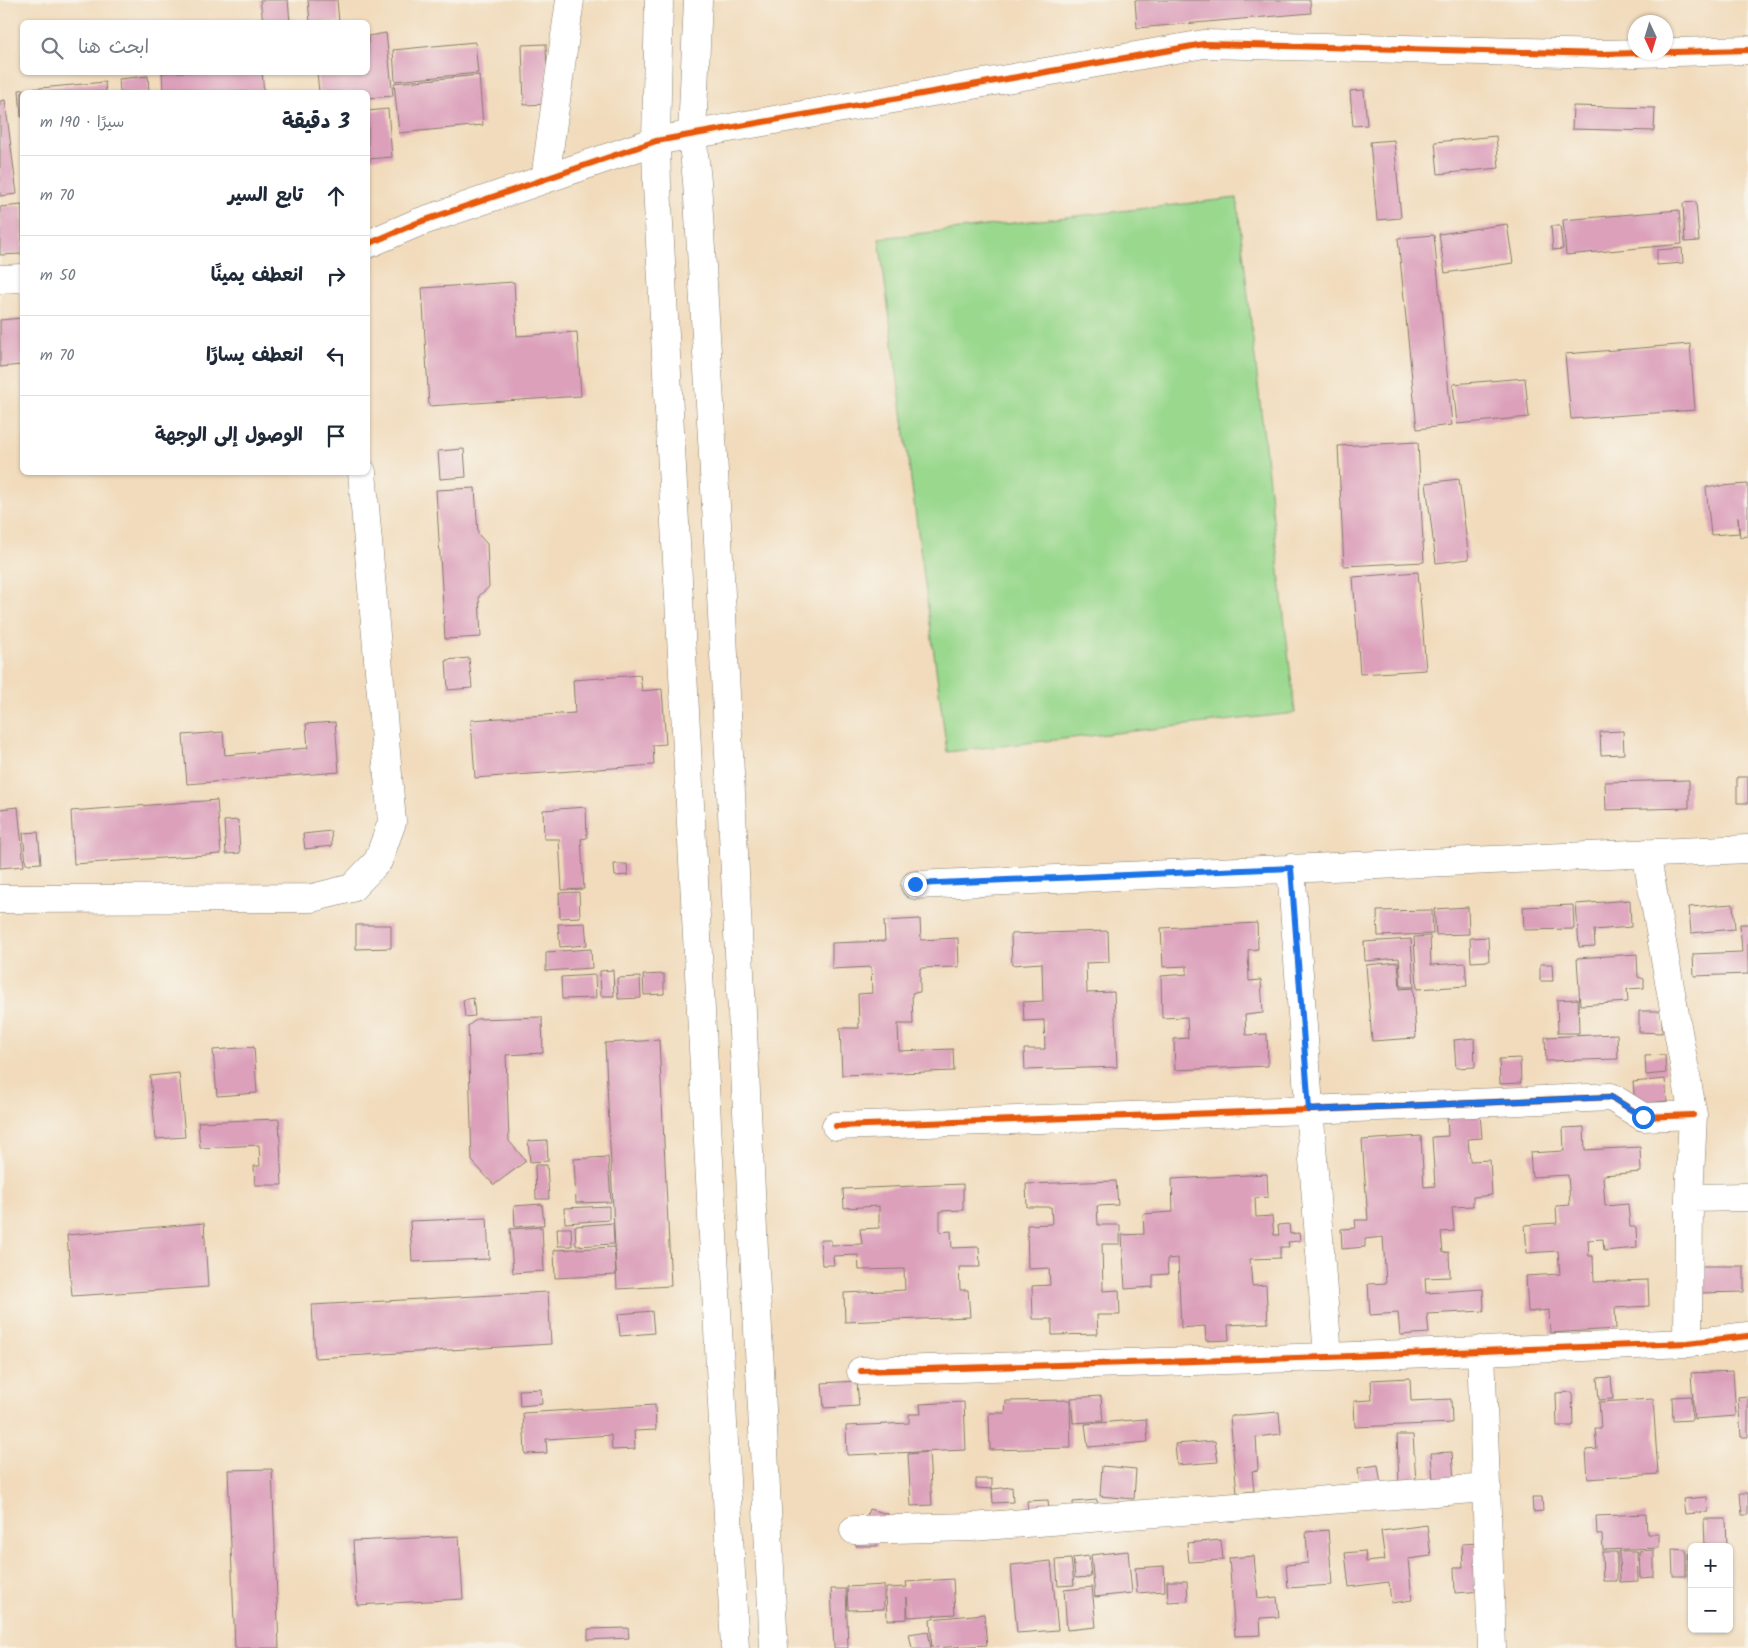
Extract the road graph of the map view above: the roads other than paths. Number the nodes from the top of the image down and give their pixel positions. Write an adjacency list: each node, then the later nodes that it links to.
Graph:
1 (570, 0): 7 (street)
2 (659, 0): 6 (street)
3 (698, 0): 5 (street)
4 (1748, 50): 5 (street)
5 (692, 134): 6 (street); 30 (street)
6 (656, 141): 7 (street); 29 (street)
7 (545, 179): 8 (street)
8 (370, 243)
9 (20, 278): 10 (street)
10 (0, 279)
11 (362, 475): 16 (street)
12 (1748, 848): 13 (street)
13 (1646, 853): 14 (street); 18 (street)
14 (1291, 868): 15 (street); 17 (street)
15 (915, 884)
16 (0, 899)
17 (1309, 1110): 18 (street); 19 (street); 25 (street)
18 (1693, 1115): 21 (street)
19 (836, 1126)
20 (1748, 1196): 21 (street)
21 (1689, 1198): 23 (street)
22 (1748, 1336): 23 (street)
23 (1688, 1343): 24 (street)
24 (1480, 1350): 25 (street); 27 (street)
25 (1328, 1357): 26 (street)
26 (861, 1371)
27 (1487, 1488): 28 (street); 31 (street)
28 (854, 1530)
29 (735, 1648)
30 (774, 1648)
31 (1492, 1648)

